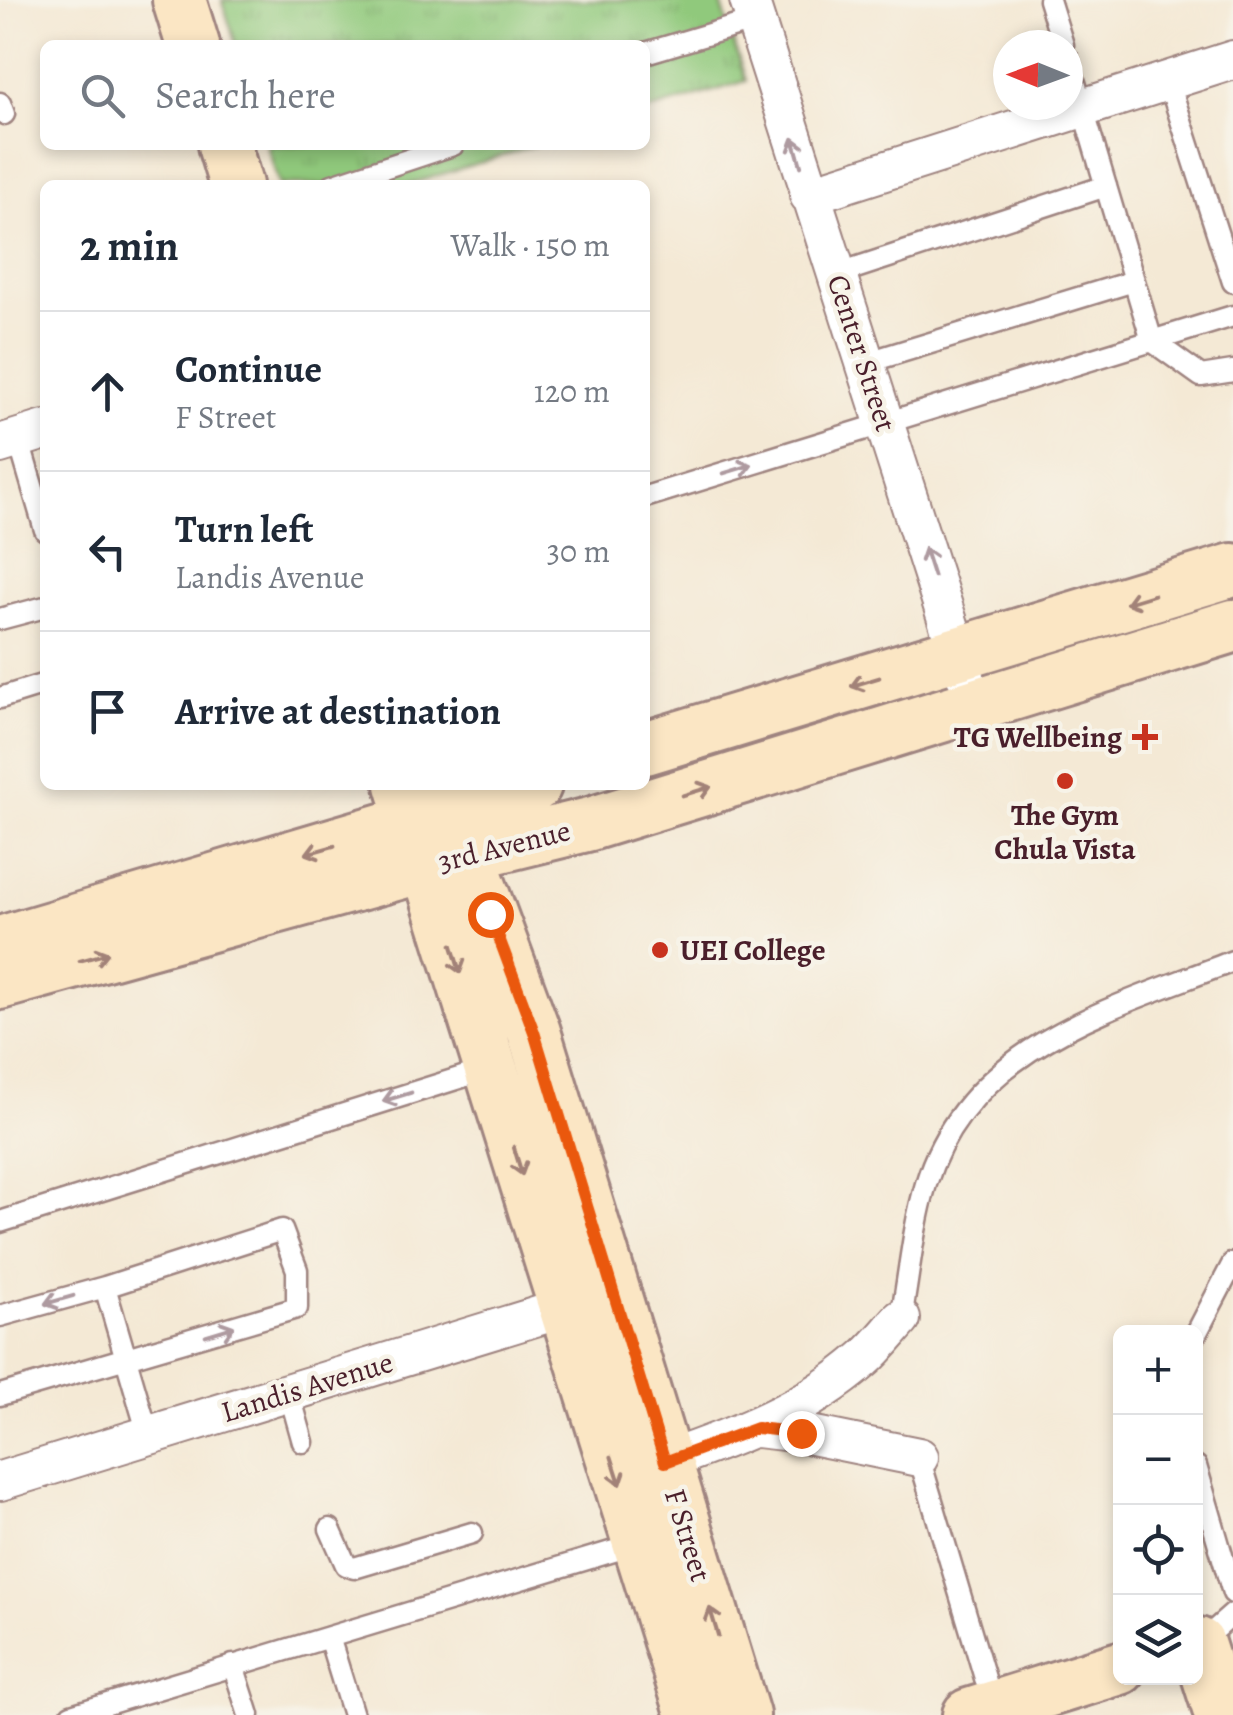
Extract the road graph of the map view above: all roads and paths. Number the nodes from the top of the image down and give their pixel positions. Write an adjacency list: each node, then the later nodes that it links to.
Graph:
1 (179, 0): 5 (main road)
2 (1048, 0): 4 (lane)
3 (753, 10): 6 (lane); 16 (street, Center Street, one-way to 3)
4 (1059, 30)
5 (191, 40)
6 (650, 51)
7 (1233, 60): 8 (street)
8 (1168, 80): 10 (street); 19 (lane)
9 (1083, 103): 10 (lane)
10 (1084, 106): 15 (lane); 16 (street)
11 (226, 150): 13 (main road)
12 (438, 150): 14 (lane)
13 (234, 180)
14 (347, 180)
15 (1106, 186): 17 (lane); 18 (lane)
16 (809, 196): 17 (street, Center Street)
17 (836, 274): 22 (street, Center Street)
18 (1134, 281): 21 (lane); 22 (lane)
19 (1233, 282)
20 (1233, 316): 21 (lane)
21 (1152, 341): 23 (lane); 24 (lane)
22 (865, 362): 24 (street, Center Street)
23 (1233, 372)
24 (884, 423): 26 (lane, one-way to 24); 32 (street, Center Street, one-way to 24)
25 (21, 437): 27 (lane)
26 (650, 495)
27 (40, 511)
28 (1233, 570): 32 (main road, one-way to 32)
29 (40, 608): 30 (lane)
30 (0, 619)
31 (1233, 626): 35 (main road, 3rd Avenue)
32 (958, 654): 35 (street, Center Street); 36 (main road, one-way to 36)
33 (40, 686): 34 (lane)
34 (0, 698)
35 (974, 706): 38 (main road, 3rd Avenue, one-way to 35)
36 (650, 746)
37 (521, 790): 38 (main road, 3rd Avenue)
38 (436, 820): 39 (main road, 3rd Avenue, one-way to 39); 41 (main road, 3rd Avenue, one-way to 38); 42 (main road, F Street, one-way to 42); 46 (main road, F Street)
39 (0, 942)
40 (1233, 961): 49 (lane)
41 (0, 983)
42 (490, 1068): 43 (lane, one-way to 43); 47 (main road, F Street, one-way to 47)
43 (0, 1222)
44 (1233, 1262): 50 (lane)
45 (105, 1287): 48 (lane, one-way to 48); 51 (lane); 51 (lane, one-way to 45)
46 (613, 1292): 47 (street, Landis Avenue); 58 (main road, F Street)
47 (564, 1310): 52 (street, Landis Avenue); 63 (main road, F Street, one-way to 63)
48 (0, 1316)
49 (902, 1319): 54 (street)
50 (1201, 1325)
51 (126, 1360): 53 (lane); 55 (lane)
52 (288, 1392): 55 (street, Landis Avenue); 56 (lane)
53 (0, 1395)
54 (757, 1428): 57 (street); 58 (street)
55 (148, 1434): 59 (street, Landis Avenue)
56 (303, 1442)
57 (918, 1457): 69 (lane)
58 (665, 1462): 74 (main road, F Street, one-way to 58)
59 (0, 1481)
60 (1203, 1490): 64 (lane)
61 (330, 1528): 62 (lane)
62 (472, 1534)
63 (639, 1544): 66 (lane); 73 (main road, F Street)
64 (1233, 1593)
65 (1209, 1634): 75 (main road)
66 (329, 1636): 67 (lane); 72 (lane)
67 (233, 1665): 70 (lane); 71 (lane)
68 (1113, 1670): 69 (main road)
69 (982, 1711)
70 (70, 1715)
71 (249, 1715)
72 (353, 1715)
73 (693, 1715)
74 (743, 1715)
75 (1221, 1715)

